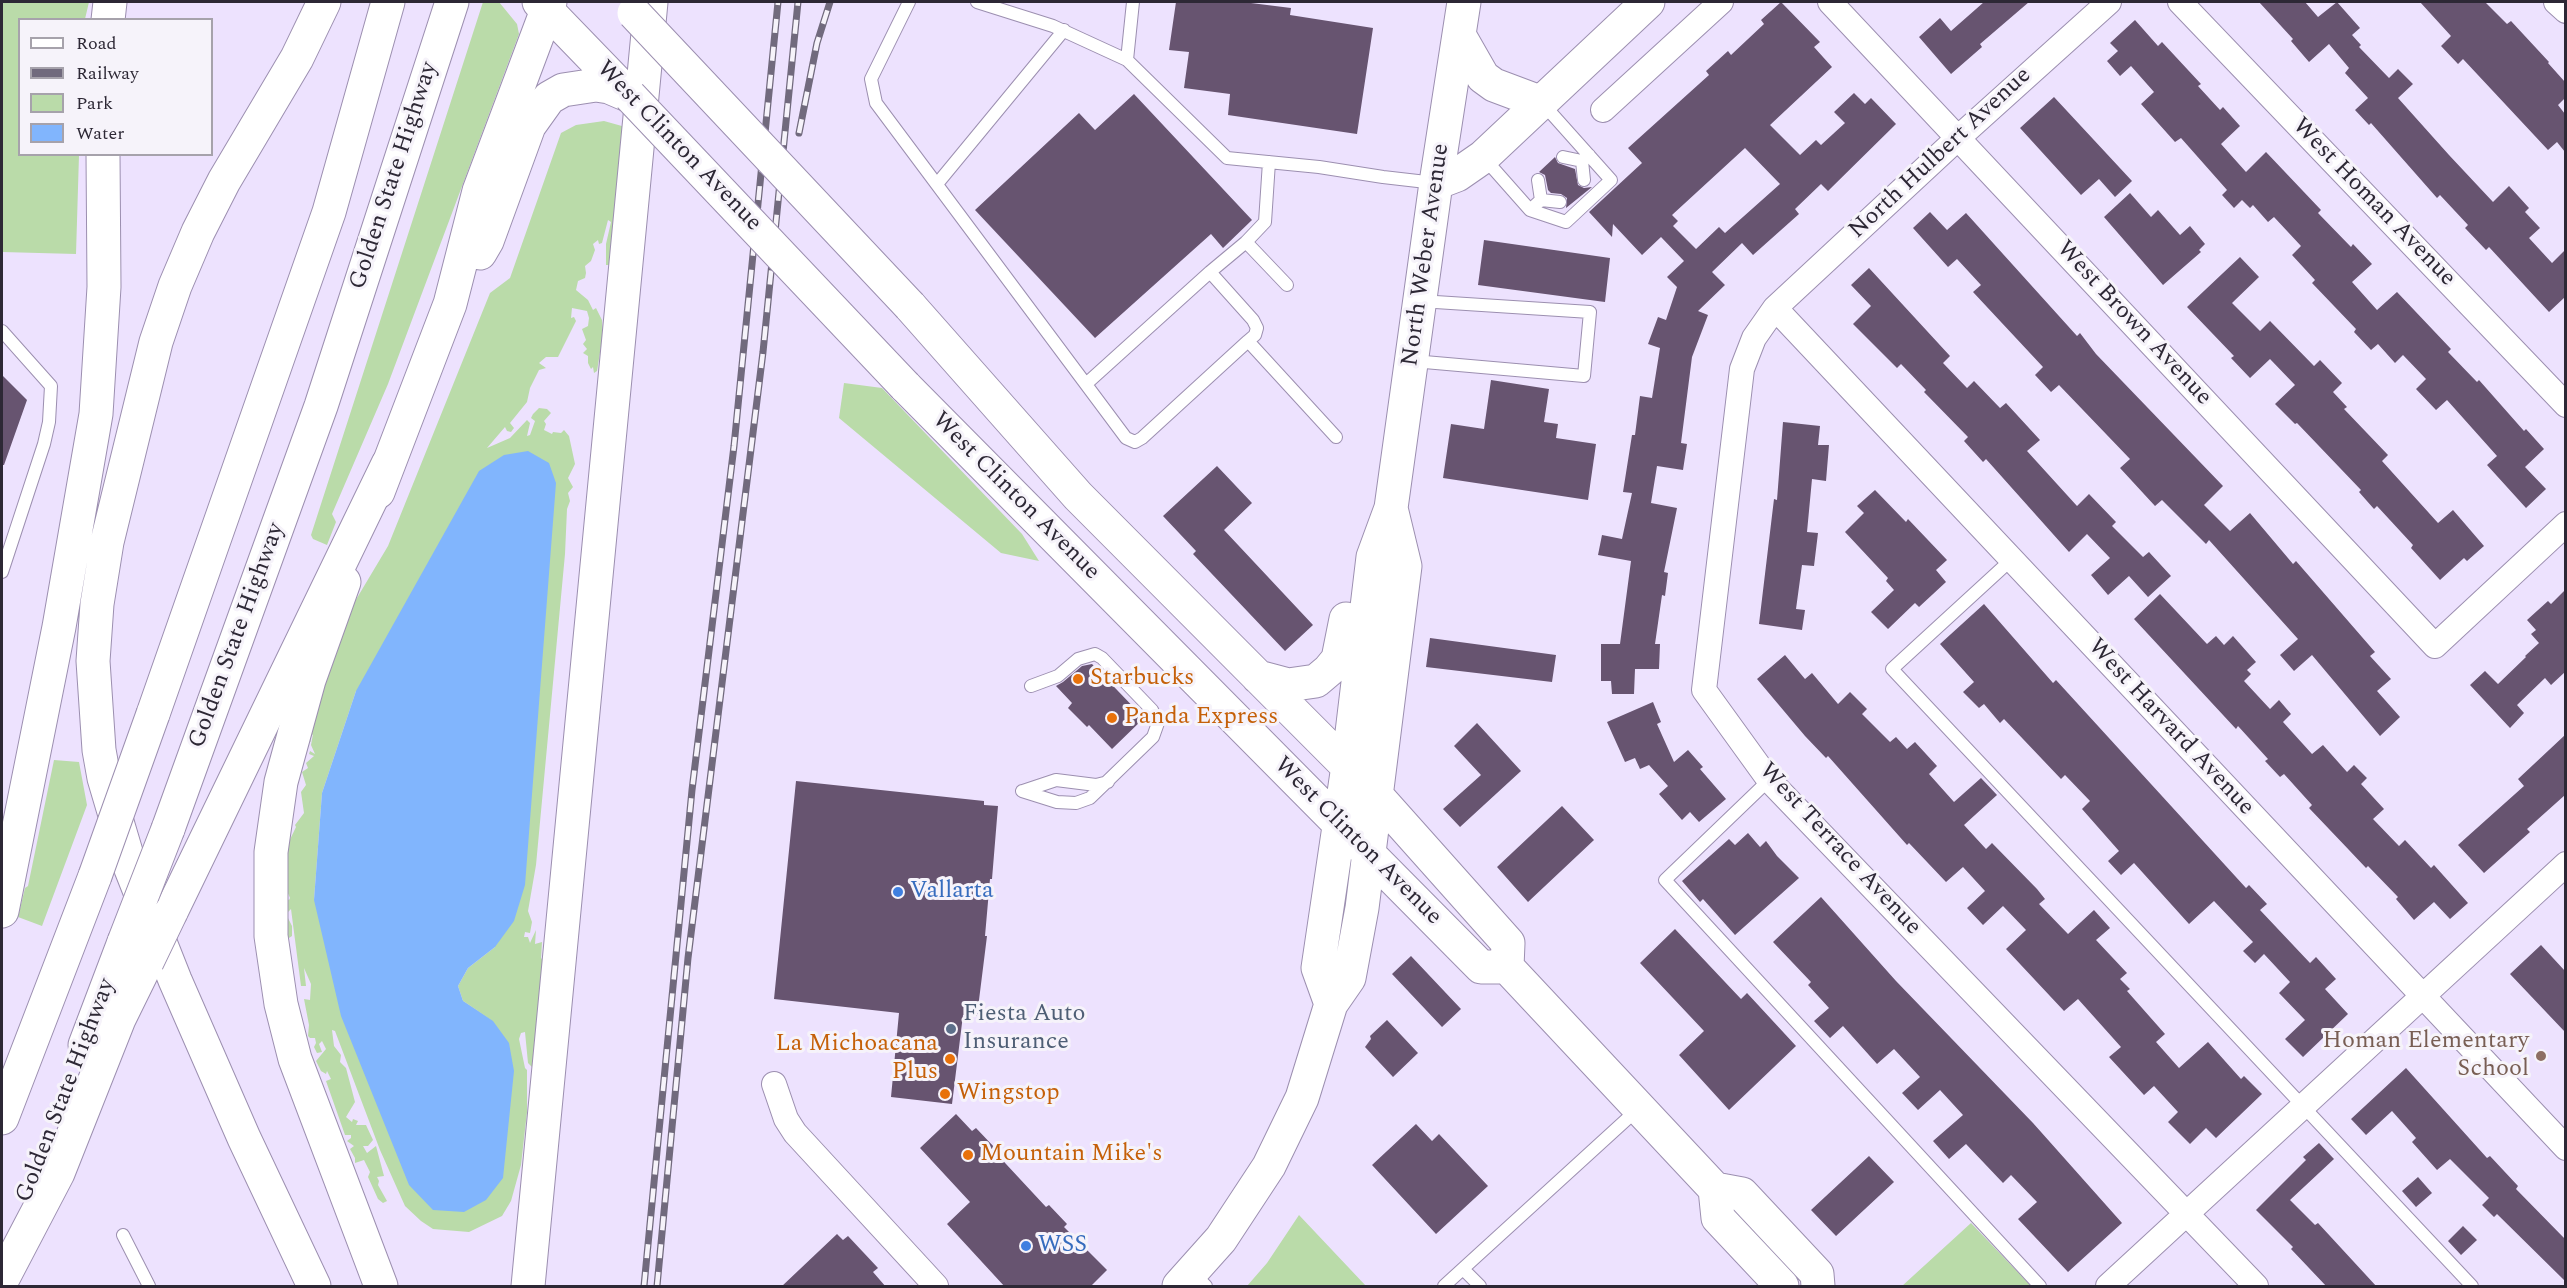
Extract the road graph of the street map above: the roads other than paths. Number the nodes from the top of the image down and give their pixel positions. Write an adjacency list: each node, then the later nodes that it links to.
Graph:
1 (110, 2): 18 (main road)
2 (324, 2): 83 (main road)
3 (388, 2): 73 (main road, bridge)
4 (452, 2): 66 (main road, Golden State Highway, bridge)
5 (909, 2): 34 (lane)
6 (977, 2): 19 (lane)
7 (1133, 2): 21 (lane)
8 (1464, 2): 20 (main road, North Weber Avenue)
9 (1648, 2): 23 (main road)
10 (1721, 2): 24 (street)
11 (1830, 2): 25 (street, West Brown Avenue)
12 (2109, 2): 25 (street, North Hulbert Avenue)
13 (2180, 2): 48 (street, West Homan Avenue)
14 (2556, 2): 17 (street)
15 (545, 4): 22 (main road, West Clinton Avenue); 42 (main road)
16 (636, 5): 56 (main road, West Clinton Avenue, bridge); 85 (main road)
17 (2565, 11)
18 (108, 18)
19 (1064, 30): 21 (lane); 34 (lane)
20 (1459, 35): 23 (main road); 33 (main road, North Weber Avenue)
21 (1127, 60): 29 (lane)
22 (630, 96): 42 (main road); 62 (main road, West Clinton Avenue, bridge)
23 (1542, 103): 28 (main road); 30 (lane)
24 (1603, 110)
25 (1958, 138): 43 (street, North Hulbert Avenue); 52 (street, West Brown Avenue)
26 (104, 156): 65 (main road)
27 (1563, 157): 30 (lane)
28 (1483, 158): 33 (main road); 37 (lane)
29 (1269, 162): 33 (lane); 38 (lane)
30 (1582, 162): 32 (lane); 37 (lane)
31 (1538, 180): 35 (lane)
32 (1584, 180)
33 (1436, 183): 41 (main road, North Weber Avenue)
34 (936, 184): 47 (lane)
35 (1545, 196): 36 (lane); 37 (lane)
36 (1560, 202)
37 (1530, 210)
38 (1246, 242): 39 (lane); 40 (lane)
39 (1210, 272): 45 (lane); 47 (lane)
40 (1287, 285)
41 (1420, 301): 46 (main road, North Weber Avenue); 46 (lane)
42 (450, 304): 50 (main road)
43 (1775, 308): 53 (street, West Harvard Avenue); 59 (street, West Terrace Avenue)
44 (2, 331): 54 (lane)
45 (1248, 341): 47 (lane); 49 (lane)
46 (1412, 361): 51 (main road, North Weber Avenue)
47 (1086, 384)
48 (2565, 405)
49 (1336, 437)
50 (388, 464): 66 (main road, bridge); 84 (main road)
51 (1391, 508): 55 (main road, North Weber Avenue); 61 (main road, North Weber Avenue)
52 (2565, 524)
53 (2012, 559): 68 (street, West Harvard Avenue); 71 (lane)
54 (2, 572)
55 (1368, 589): 56 (main road); 58 (main road, North Weber Avenue)
56 (1258, 677): 58 (main road, West Clinton Avenue)
57 (1032, 686): 60 (lane)
58 (1347, 766): 61 (main road, West Clinton Avenue); 62 (main road, North Weber Avenue)
59 (1769, 780): 76 (street, West Terrace Avenue); 91 (lane)
60 (1110, 781): 60 (lane)
61 (1376, 795): 63 (main road, North Weber Avenue); 67 (main road, West Clinton Avenue)
62 (1339, 824): 63 (main road, West Clinton Avenue); 69 (main road, North Weber Avenue)
63 (1368, 853): 67 (main road, West Clinton Avenue); 69 (main road, North Weber Avenue)
64 (2565, 864): 68 (street)
65 (2, 911)
66 (136, 952): 78 (main road, Golden State Highway); 80 (main road)
67 (1507, 967): 72 (main road)
68 (2422, 997): 71 (street); 74 (street, West Harvard Avenue)
69 (1331, 1004): 81 (main road, North Weber Avenue)
70 (774, 1084): 86 (street)
71 (2302, 1107): 76 (street); 94 (lane)
72 (1638, 1109): 75 (main road); 79 (lane)
73 (2, 1118)
74 (2565, 1148)
75 (1715, 1189): 89 (main road); 90 (main road)
76 (2187, 1214): 92 (street); 93 (street, West Terrace Avenue)
77 (123, 1235): 82 (lane)
78 (2, 1263)
79 (1463, 1269): 87 (lane); 88 (lane)
80 (2, 1280)
81 (1193, 1282)
82 (148, 1287)
83 (314, 1287)
84 (381, 1287)
85 (528, 1287)
86 (936, 1287)
87 (1444, 1287)
88 (1480, 1287)
89 (1782, 1287)
90 (1818, 1287)
91 (2040, 1287)
92 (2108, 1287)
93 (2256, 1287)
94 (2472, 1287)

